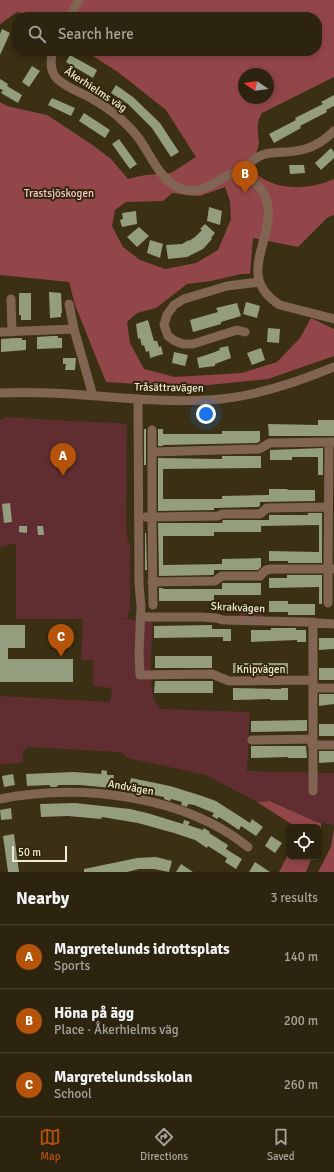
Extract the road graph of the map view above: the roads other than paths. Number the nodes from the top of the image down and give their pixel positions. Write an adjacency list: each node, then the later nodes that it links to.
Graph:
1 (80, 0): 2 (street)
2 (73, 12)
3 (52, 56): 5 (street, Åkerhielms väg)
4 (334, 131): 5 (street)
5 (242, 174): 6 (street)
6 (260, 282): 9 (street); 13 (street)
7 (11, 299): 12 (street)
8 (69, 304): 10 (street)
9 (334, 319)
10 (74, 329): 12 (street); 16 (street)
11 (1, 332): 12 (street)
12 (12, 332)
13 (245, 332)
14 (334, 367): 17 (street, Tråsättravägen)
15 (0, 393): 16 (street, Tråsättravägen)
16 (93, 396): 17 (street, Tråsättravägen)
17 (138, 400): 22 (street)
18 (152, 430): 20 (street)
19 (331, 442): 20 (street); 21 (street)
20 (152, 452): 23 (street)
21 (328, 507): 23 (street); 24 (street)
22 (139, 517): 23 (street); 28 (street)
23 (152, 517): 25 (street)
24 (331, 569): 25 (street); 26 (street)
25 (152, 582): 27 (street)
26 (328, 603)
27 (153, 605)
28 (140, 617): 29 (street, Skrakvägen); 31 (street, Knipvägen)
29 (313, 622): 30 (street, Skrakvägen); 31 (street)
30 (334, 624)
31 (313, 684): 32 (street, Knipvägen); 34 (street)
32 (334, 688)
33 (252, 740): 34 (street)
34 (312, 742): 35 (street); 36 (street)
35 (334, 745)
36 (313, 791)
37 (0, 799): 38 (street, Andvägen)
38 (248, 847)

